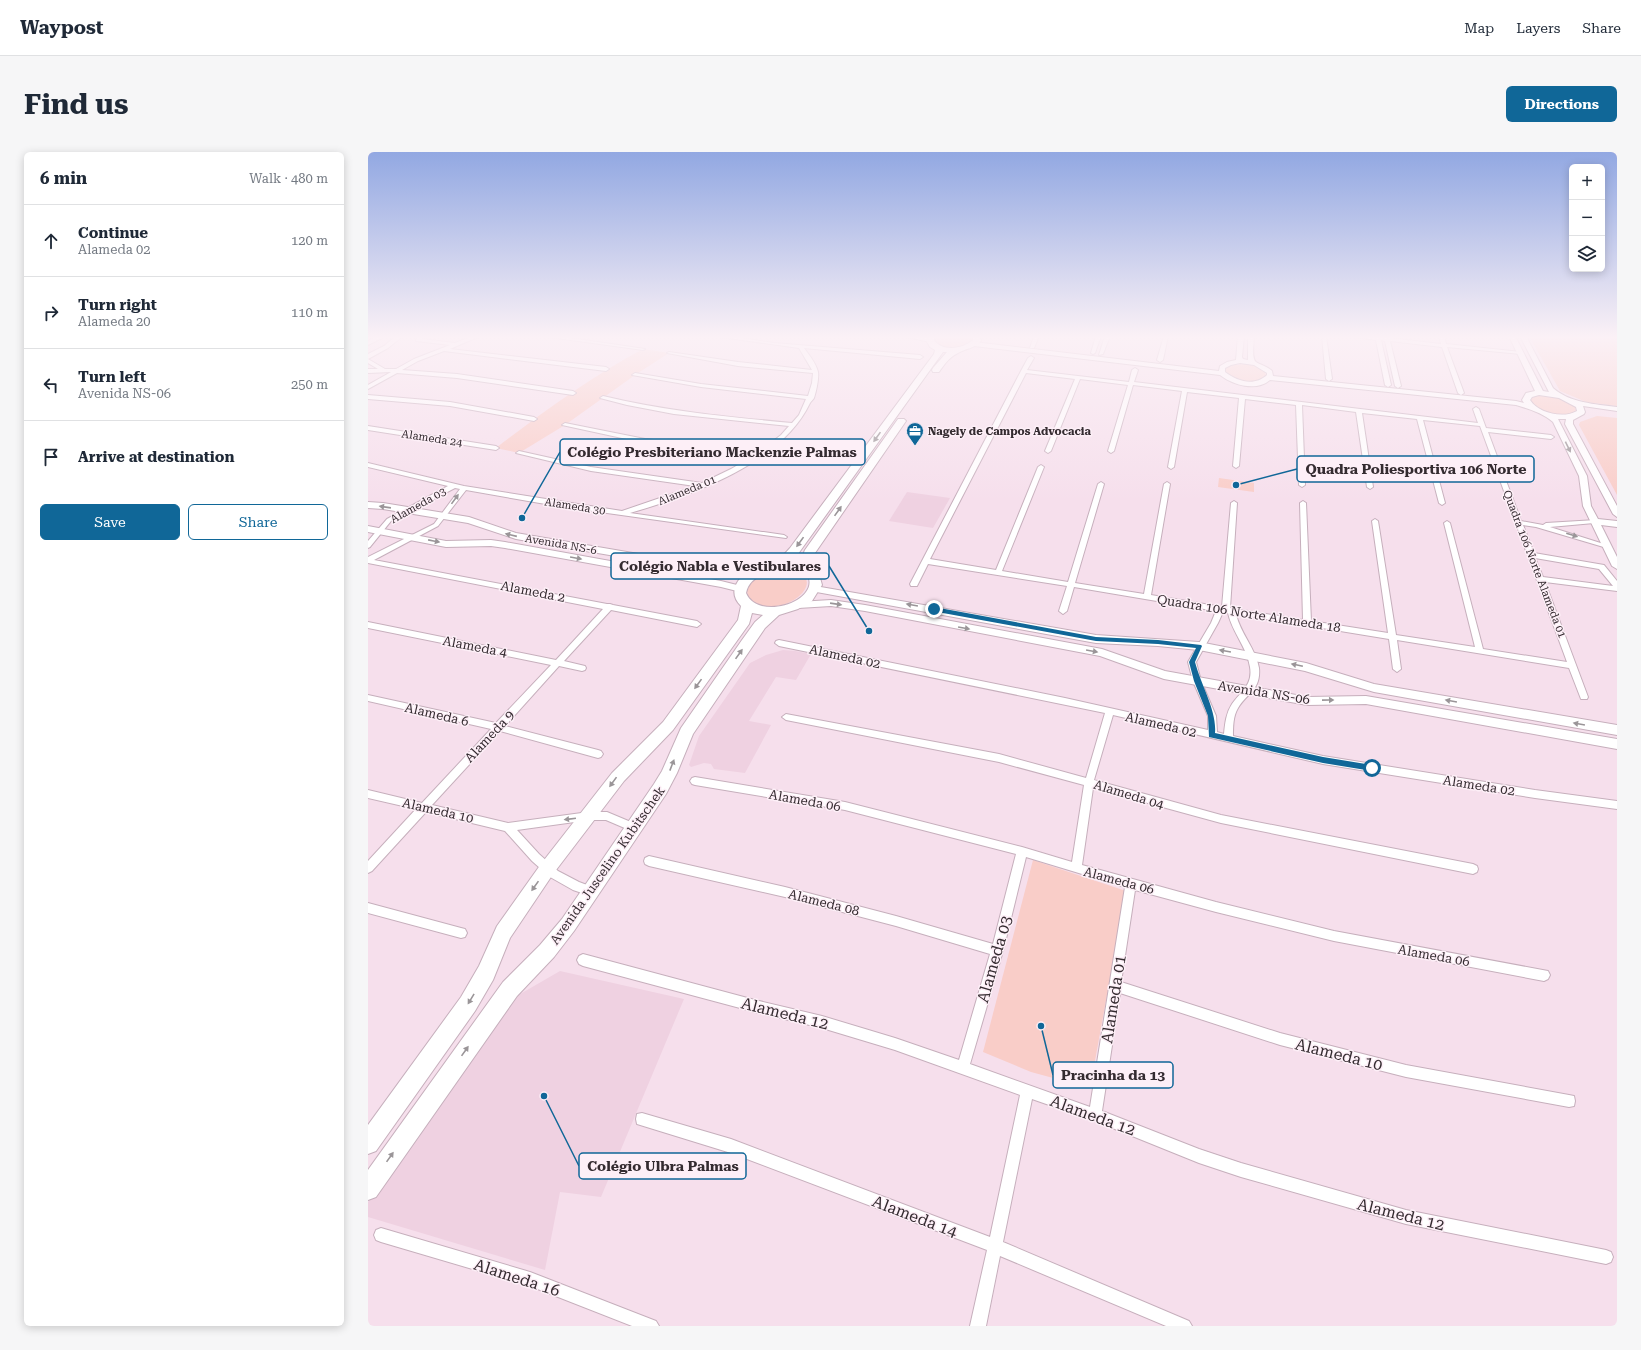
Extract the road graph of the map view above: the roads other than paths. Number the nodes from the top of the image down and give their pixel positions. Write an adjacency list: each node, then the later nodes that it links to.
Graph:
1 (1185, 390): 50 (street)
2 (558, 391): 17 (street)
3 (742, 391): 24 (street)
4 (813, 391): 24 (street, Alameda 01)
5 (911, 391): 82 (main road, one-way to 82)
6 (922, 391): 84 (main road, one-way to 6)
7 (1014, 391): 81 (street)
8 (1072, 391): 43 (street)
9 (1127, 391): 44 (street)
10 (1191, 391): 22 (street)
11 (1241, 391): 22 (street)
12 (1244, 391): 22 (street)
13 (1404, 391): 28 (street)
14 (1441, 391): 18 (street)
15 (1539, 391): 19 (street)
16 (1552, 391): 20 (street)
17 (573, 393)
18 (1461, 393): 25 (street)
19 (1536, 394): 20 (street); 25 (street)
20 (1558, 396): 27 (street)
21 (368, 397): 36 (street)
22 (1242, 397): 26 (street); 48 (street)
23 (603, 398): 38 (street)
24 (811, 398): 38 (street, Alameda 01)
25 (1526, 398): 28 (street)
26 (1299, 403): 30 (street); 54 (street)
27 (1576, 404): 31 (street); 34 (street)
28 (1531, 407): 32 (street)
29 (1476, 409): 39 (street, Quadra 106 Norte Alameda 01)
30 (1358, 410): 35 (street); 56 (street)
31 (1617, 410)
32 (1548, 414): 34 (street); 67 (street, one-way to 67)
33 (1617, 414): 34 (street)
34 (1576, 415): 64 (street)
35 (1420, 417): 39 (street); 60 (street)
36 (534, 419)
37 (565, 425): 46 (street)
38 (794, 425): 46 (street, Alameda 01)
39 (1483, 427): 41 (street); 69 (street, Quadra 106 Norte Alameda 01)
40 (368, 428): 42 (street, Alameda 24)
41 (1550, 437)
42 (496, 448)
43 (1048, 451)
44 (1111, 451)
45 (519, 453): 55 (street)
46 (758, 456): 55 (street, Alameda 01)
47 (368, 466): 53 (street, Alameda 30)
48 (1236, 466)
49 (1041, 467): 86 (street)
50 (1171, 467)
51 (1100, 484): 89 (street)
52 (1168, 484): 93 (street)
53 (455, 485): 57 (street, Alameda 30); 62 (street, Alameda 03)
54 (1302, 485)
55 (702, 486): 63 (street, Alameda 01)
56 (1370, 487)
57 (464, 488): 63 (street, Alameda 30); 65 (street, Alameda 03, one-way to 57)
58 (1234, 503): 96 (street)
59 (1303, 503): 99 (street)
60 (1442, 503)
61 (368, 505): 62 (street, Avenida NS-6, one-way to 61)
62 (408, 511): 65 (street, Avenida NS-6); 73 (street, Alameda 03)
63 (619, 513): 75 (street, Alameda 30)
64 (1617, 514)
65 (443, 516): 74 (street, Alameda 03); 85 (street, Avenida NS-6, one-way to 65)
66 (1375, 521): 102 (street)
67 (1594, 521): 70 (street); 71 (street); 77 (street)
68 (1447, 523): 105 (street)
69 (1519, 523): 71 (street); 79 (street, Quadra 106 Norte Alameda 01)
70 (1617, 524)
71 (1537, 525): 77 (street, one-way to 77)
72 (368, 529): 73 (street, Avenida NS-6)
73 (379, 532): 74 (street, Avenida NS-6); 76 (street, Alameda 03)
74 (415, 537): 80 (street, Alameda 03); 92 (street, Avenida NS-6, one-way to 92)
75 (784, 537)
76 (368, 546)
77 (1607, 546): 78 (street); 83 (street)
78 (1617, 549)
79 (1531, 555): 87 (street, Quadra 106 Norte Alameda 01); 90 (street)
80 (368, 561): 95 (street, Alameda 2)
81 (926, 561): 86 (street, Quadra 106 Norte Alameda 18); 88 (street)
82 (781, 564): 84 (main road); 85 (main road)
83 (1617, 566)
84 (806, 568): 91 (main road)
85 (756, 571): 92 (main road)
86 (998, 573): 89 (street, Quadra 106 Norte Alameda 18)
87 (1540, 579): 90 (street); 108 (street, Quadra 106 Norte Alameda 01)
88 (914, 584)
89 (1071, 584): 93 (street, Quadra 106 Norte Alameda 18); 98 (street)
90 (1617, 587)
91 (815, 588): 94 (main road); 104 (street, one-way to 91)
92 (744, 597): 97 (main road); 128 (main road, one-way to 128)
93 (1147, 597): 96 (street, Quadra 106 Norte Alameda 18)
94 (798, 605): 97 (main road); 111 (street, Avenida NS-06, one-way to 111)
95 (610, 606): 100 (street, Alameda 2); 107 (street, Alameda 9)
96 (1226, 610): 99 (street, Quadra 106 Norte Alameda 18); 104 (street); 106 (street)
97 (775, 611): 130 (main road, Avenida Juscelino Kubitschek, one-way to 97)
98 (1063, 611)
99 (1307, 623): 102 (street, Quadra 106 Norte Alameda 18)
100 (698, 624)
101 (368, 625): 107 (street, Alameda 4)
102 (1392, 636): 105 (street, Quadra 106 Norte Alameda 18); 110 (street)
103 (779, 643): 115 (street, Alameda 02)
104 (1199, 646): 106 (street, one-way to 104); 111 (street)
105 (1480, 651): 108 (street, Quadra 106 Norte Alameda 18)
106 (1250, 655): 112 (street); 118 (street, one-way to 106)
107 (557, 662): 109 (street, Alameda 4); 117 (street, Alameda 9)
108 (1572, 666): 113 (street, Quadra 106 Norte Alameda 01)
109 (582, 668)
110 (1396, 669)
111 (1197, 681): 112 (street, Avenida NS-06); 119 (street)
112 (1250, 690): 120 (street); 121 (street, Avenida NS-06, one-way to 121)
113 (1584, 697)
114 (368, 698): 117 (street, Alameda 6)
115 (1110, 712): 119 (street, Alameda 02); 124 (street)
116 (786, 717): 124 (street, Alameda 04)
117 (497, 727): 122 (street, Alameda 6); 127 (street, Alameda 9)
118 (1617, 730)
119 (1212, 735): 120 (street, Alameda 02)
120 (1228, 739): 126 (street, Alameda 02)
121 (1617, 744)
122 (598, 754)
123 (695, 781): 131 (street, Alameda 06)
124 (1089, 782): 134 (street); 136 (street, Alameda 04)
125 (368, 794): 127 (street, Alameda 10)
126 (1617, 805)
127 (424, 808): 129 (street, Alameda 10); 133 (street, Alameda 9)
128 (588, 816): 129 (street, Alameda 10, one-way to 129); 130 (street, Alameda 10); 135 (main road)
129 (508, 827): 135 (street)
130 (634, 828): 138 (main road, Avenida Juscelino Kubitschek)
131 (1022, 851): 134 (street, Alameda 06); 141 (street, Alameda 03)
132 (648, 861): 141 (street, Alameda 08)
133 (368, 868)
134 (1076, 868): 137 (street, Alameda 06)
135 (547, 869): 138 (street); 150 (main road, one-way to 150)
136 (1473, 869)
137 (1131, 884): 143 (street, Alameda 06); 144 (street, Alameda 01)
138 (591, 891): 151 (main road, Avenida Juscelino Kubitschek, one-way to 138)
139 (368, 908): 140 (street)
140 (462, 933)
141 (997, 951): 145 (street, Alameda 03)
142 (583, 960): 145 (street, Alameda 12)
143 (1544, 975)
144 (1115, 986): 147 (street, Alameda 10); 148 (street, Alameda 01)
145 (963, 1067): 146 (street, Alameda 12)
146 (1027, 1092): 148 (street, Alameda 12); 153 (street)
147 (1569, 1101)
148 (1095, 1115): 154 (street, Alameda 12)
149 (642, 1119): 153 (street, Alameda 14)
150 (368, 1143)
151 (368, 1189)
152 (381, 1235): 155 (street, Alameda 16)
153 (994, 1246): 156 (street); 157 (street, Alameda 14)
154 (1606, 1257)
155 (651, 1326)
156 (978, 1326)
157 (1184, 1326)

